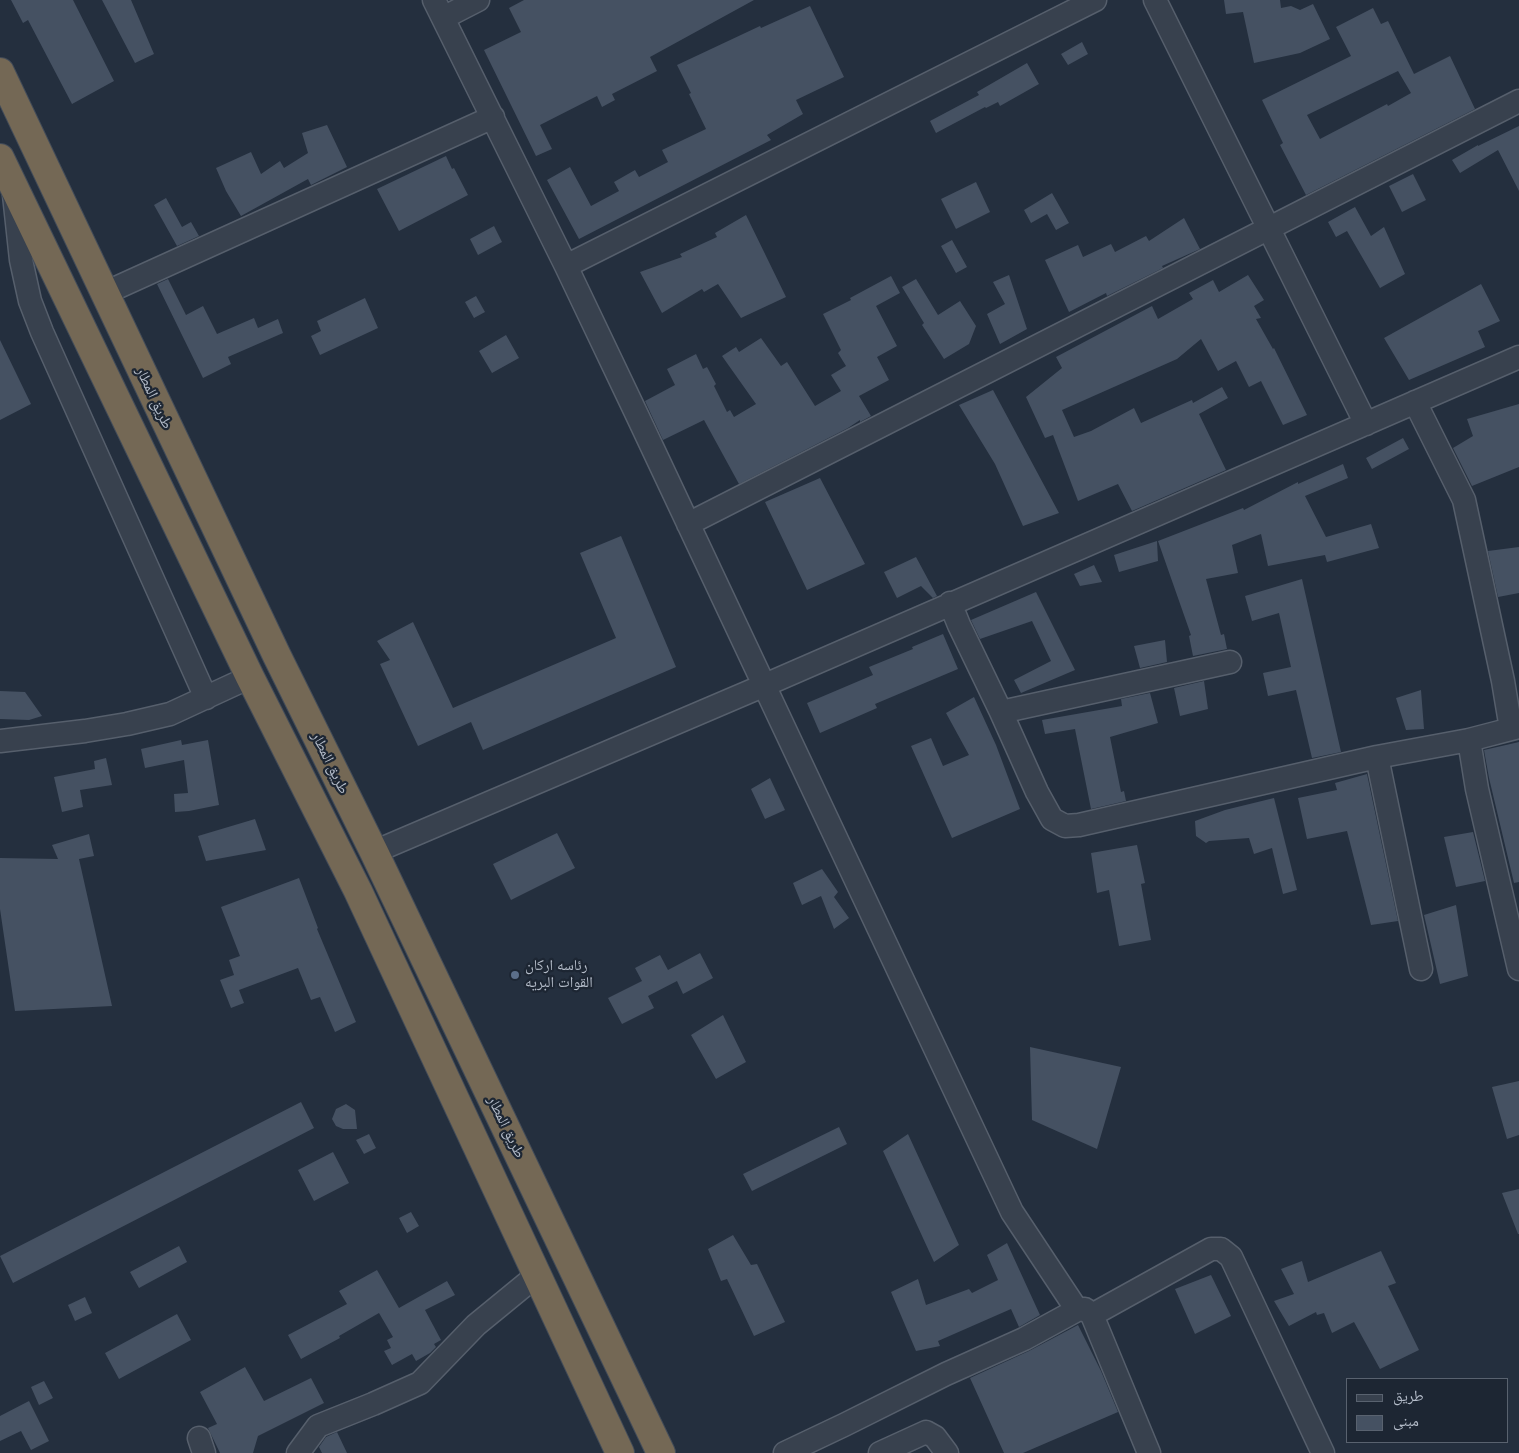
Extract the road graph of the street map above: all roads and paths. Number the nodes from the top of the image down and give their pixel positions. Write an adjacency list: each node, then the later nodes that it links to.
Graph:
1 (478, 0): 4 (street)
2 (1095, 0): 11 (street)
3 (1155, 0): 10 (street)
4 (439, 9): 7 (street)
5 (0, 72): 12 (highway, طريق المطار)
6 (1519, 101): 10 (street)
7 (493, 117): 11 (street); 12 (street)
8 (0, 158): 9 (highway)
9 (12, 184): 19 (highway); 21 (street)
10 (1267, 228): 15 (street); 16 (street)
11 (566, 266): 16 (street)
12 (105, 292): 27 (highway, طريق المطار)
13 (1519, 357): 14 (street)
14 (1415, 402): 15 (street); 23 (street)
15 (1366, 424): 17 (street)
16 (688, 524): 20 (street)
17 (950, 603): 20 (street); 22 (street)
18 (1230, 662): 22 (street)
19 (250, 677): 21 (street); 30 (highway)
20 (765, 685): 27 (street); 31 (street)
21 (206, 698): 25 (street)
22 (1001, 712): 26 (street)
23 (1515, 728): 24 (street)
24 (1468, 740): 26 (street); 29 (street)
25 (0, 741)
26 (1377, 757): 28 (street)
27 (374, 852): 34 (highway, طريق المطار)
28 (1421, 969)
29 (1519, 969)
30 (538, 1275): 32 (street); 33 (highway)
31 (1085, 1313): 35 (street); 38 (street); 39 (street)
32 (298, 1453)
33 (620, 1453)
34 (661, 1453)
35 (785, 1453)
36 (880, 1453): 37 (street)
37 (947, 1453)
38 (1149, 1453)
39 (1323, 1453)

